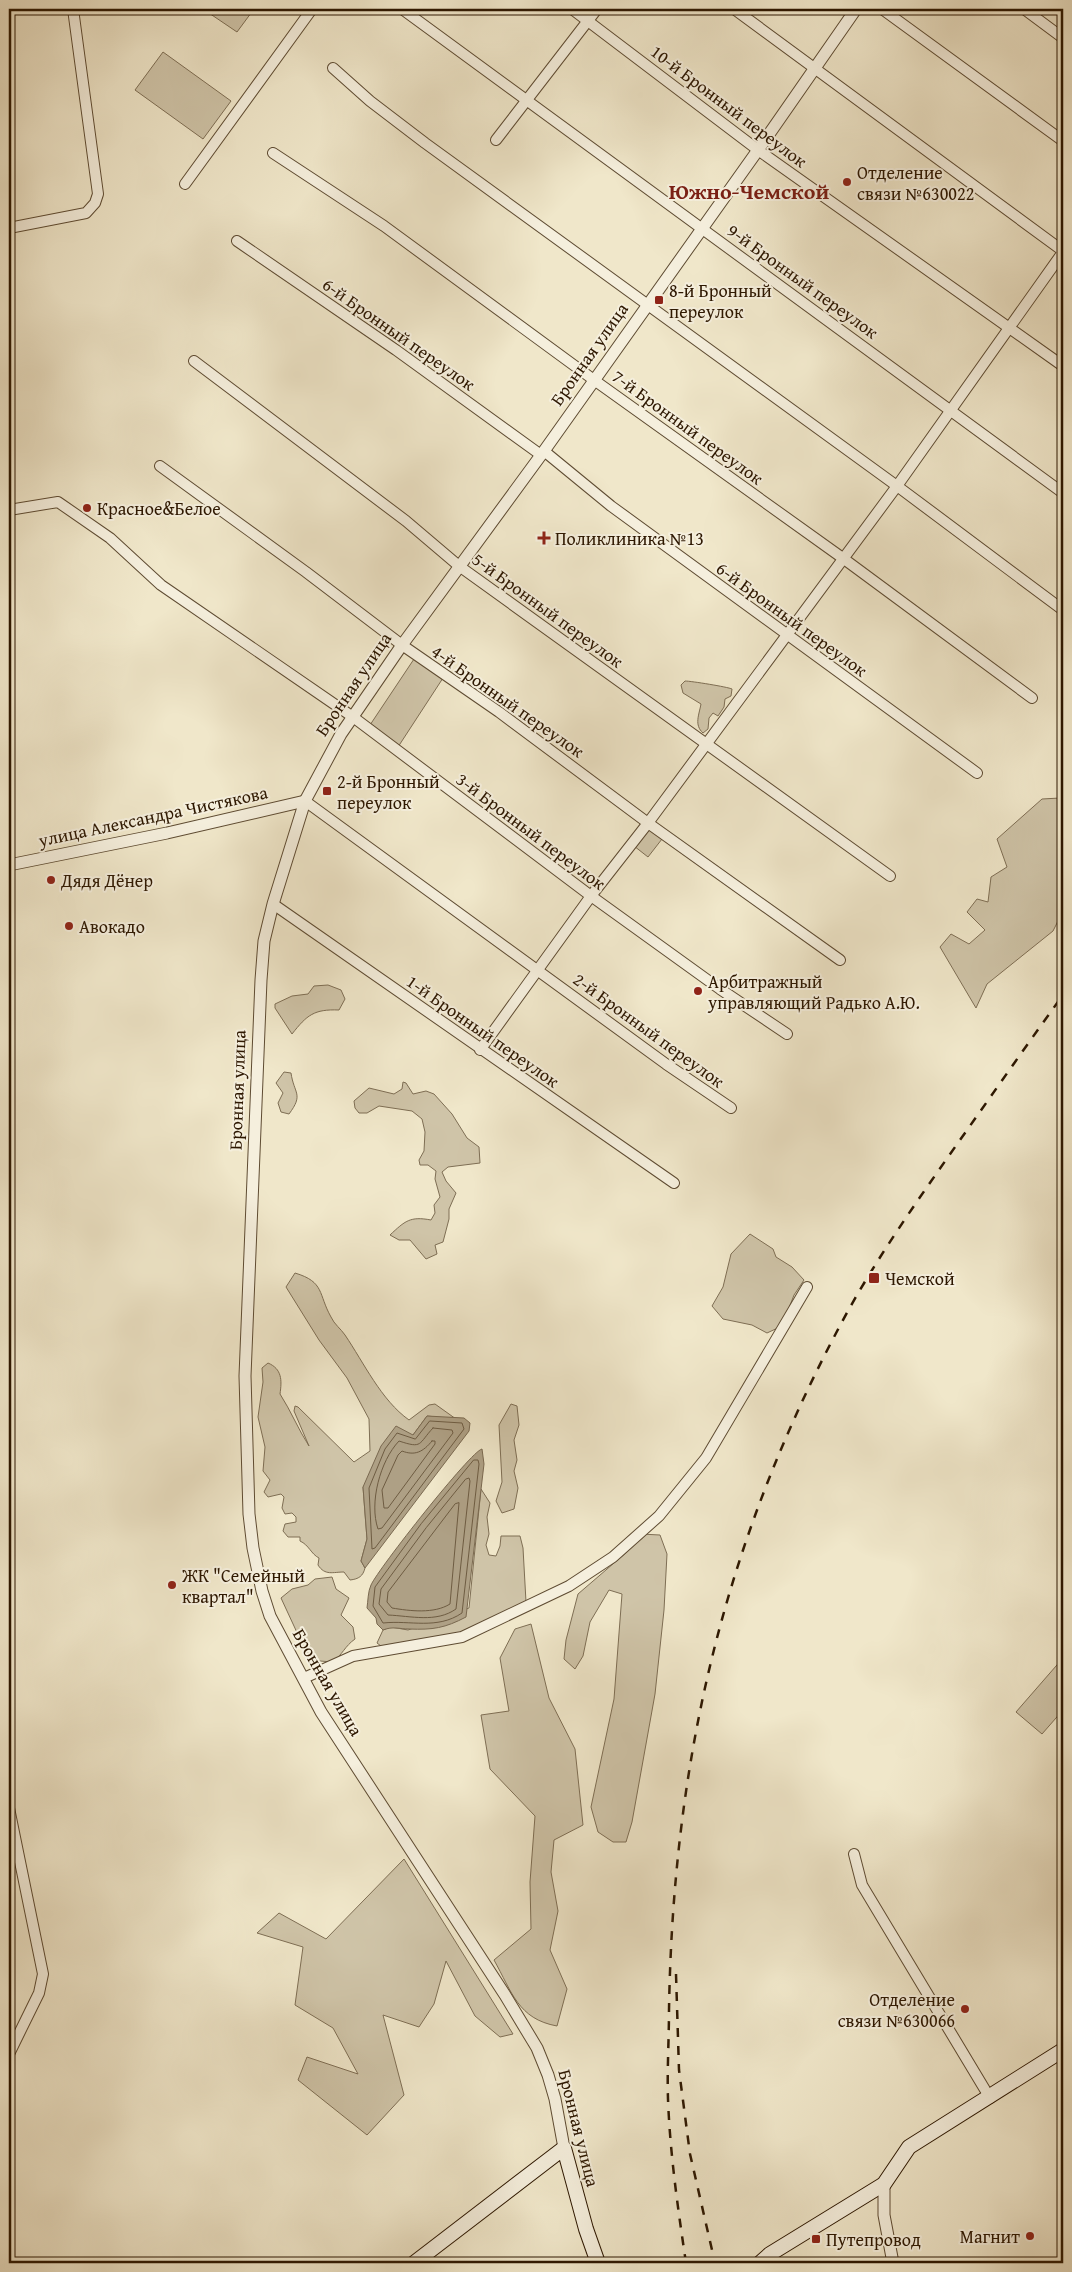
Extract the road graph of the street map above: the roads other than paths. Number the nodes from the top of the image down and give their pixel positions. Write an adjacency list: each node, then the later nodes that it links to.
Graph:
1 (73, 9): 20 (street)
2 (312, 9): 19 (street)
3 (402, 9): 14 (street, 9-й Бронный переулок)
4 (572, 9): 10 (street, 10-й Бронный переулок)
5 (597, 9): 10 (street)
6 (734, 9): 13 (street)
7 (856, 9): 13 (street, Бронная улица)
8 (882, 9): 16 (street)
9 (1024, 9): 11 (street)
10 (588, 21): 14 (street); 17 (street, 10-й Бронный переулок)
11 (1063, 38)
12 (332, 68): 24 (street)
13 (814, 68): 17 (street, Бронная улица); 23 (street)
14 (527, 101): 15 (street); 21 (street, 9-й Бронный переулок)
15 (496, 140)
16 (1063, 141)
17 (758, 150): 21 (street, Бронная улица); 25 (street, 10-й Бронный переулок)
18 (273, 153): 28 (street, 7-й Бронный переулок)
19 (185, 184)
20 (9, 228)
21 (703, 228): 24 (street, Бронная улица); 29 (street, 9-й Бронный переулок)
22 (237, 241): 30 (street, 6-й Бронный переулок)
23 (1063, 251): 25 (street)
24 (647, 305): 28 (street, Бронная улица); 32 (street)
25 (1010, 328): 27 (street, 10-й Бронный переулок); 29 (street)
26 (194, 361): 36 (street, 5-й Бронный переулок)
27 (1063, 366)
28 (594, 380): 30 (street, Бронная улица); 35 (street, 7-й Бронный переулок)
29 (951, 410): 32 (street); 33 (street, 9-й Бронный переулок)
30 (542, 453): 36 (street, Бронная улица); 38 (street, 6-й Бронный переулок)
31 (160, 466): 39 (street, 4-й Бронный переулок)
32 (897, 486): 35 (street); 37 (street)
33 (1063, 493)
34 (9, 510): 41 (street, 3-й Бронный переулок)
35 (844, 558): 38 (street); 40 (street, 7-й Бронный переулок)
36 (459, 566): 39 (street, Бронная улица); 42 (street, 5-й Бронный переулок)
37 (1063, 610)
38 (785, 635): 42 (street); 43 (street, 6-й Бронный переулок)
39 (402, 645): 41 (street, Бронная улица); 45 (street, 4-й Бронный переулок)
40 (1032, 698)
41 (352, 717): 44 (street, Бронная улица); 48 (street, 3-й Бронный переулок)
42 (706, 745): 45 (street); 47 (street, 5-й Бронный переулок)
43 (977, 773)
44 (305, 801): 46 (street, улица Александра Чистякова); 49 (street, Бронная улица); 51 (street, 2-й Бронный переулок)
45 (648, 823): 48 (street); 50 (street, 4-й Бронный переулок)
46 (9, 865)
47 (890, 876)
48 (591, 896): 51 (street); 52 (street, 3-й Бронный переулок)
49 (274, 904): 53 (street, 1-й Бронный переулок); 57 (street, Бронная улица)
50 (840, 960)
51 (538, 970): 53 (street); 54 (street, 2-й Бронный переулок)
52 (787, 1034)
53 (480, 1050): 55 (street, 1-й Бронный переулок)
54 (731, 1108)
55 (674, 1183)
56 (807, 1287): 57 (street)
57 (304, 1678): 63 (street, Бронная улица)
58 (9, 1808): 61 (street)
59 (854, 1854): 62 (street)
60 (1063, 2050): 62 (main road)
61 (9, 2054)
62 (990, 2098): 64 (main road)
63 (564, 2148): 65 (main road); 66 (main road, Бронная улица)
64 (884, 2184): 67 (main road); 68 (street)
65 (414, 2263)
66 (598, 2263)
67 (760, 2263)
68 (893, 2263)

